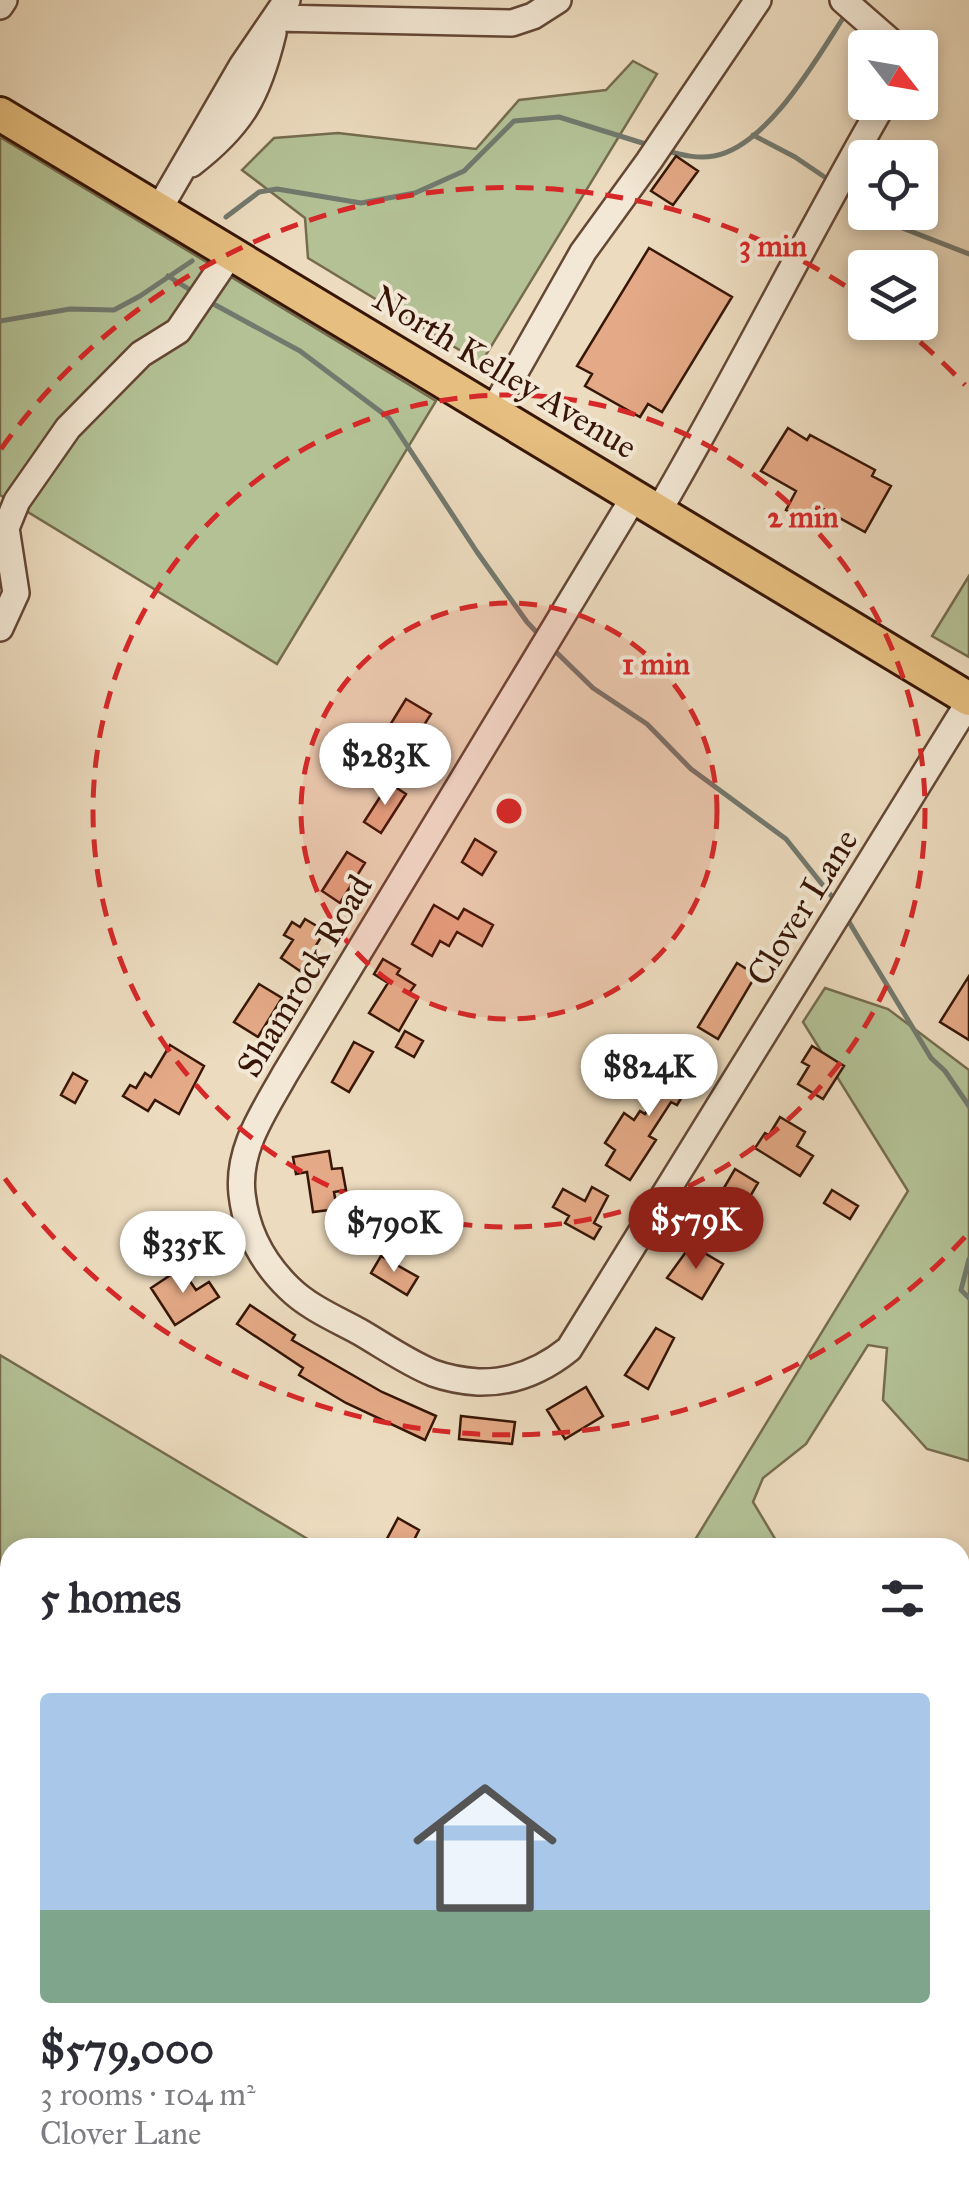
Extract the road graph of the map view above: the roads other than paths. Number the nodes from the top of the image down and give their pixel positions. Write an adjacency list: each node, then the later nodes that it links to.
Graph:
1 (558, 0): 4 (street)
2 (758, 0): 10 (street)
3 (843, 0): 5 (street)
4 (282, 9): 8 (street)
5 (877, 30)
6 (0, 114): 8 (main road, North Kelley Avenue)
7 (874, 120): 11 (street, Shamrock Road)
8 (159, 210): 9 (main road, North Kelley Avenue)
9 (231, 253): 10 (main road, North Kelley Avenue); 12 (street)
10 (493, 411): 11 (main road, North Kelley Avenue)
11 (646, 504): 13 (main road, North Kelley Avenue); 14 (street, Shamrock Road)
12 (0, 628)
13 (969, 701): 14 (street, Clover Lane)
14 (454, 1379)

